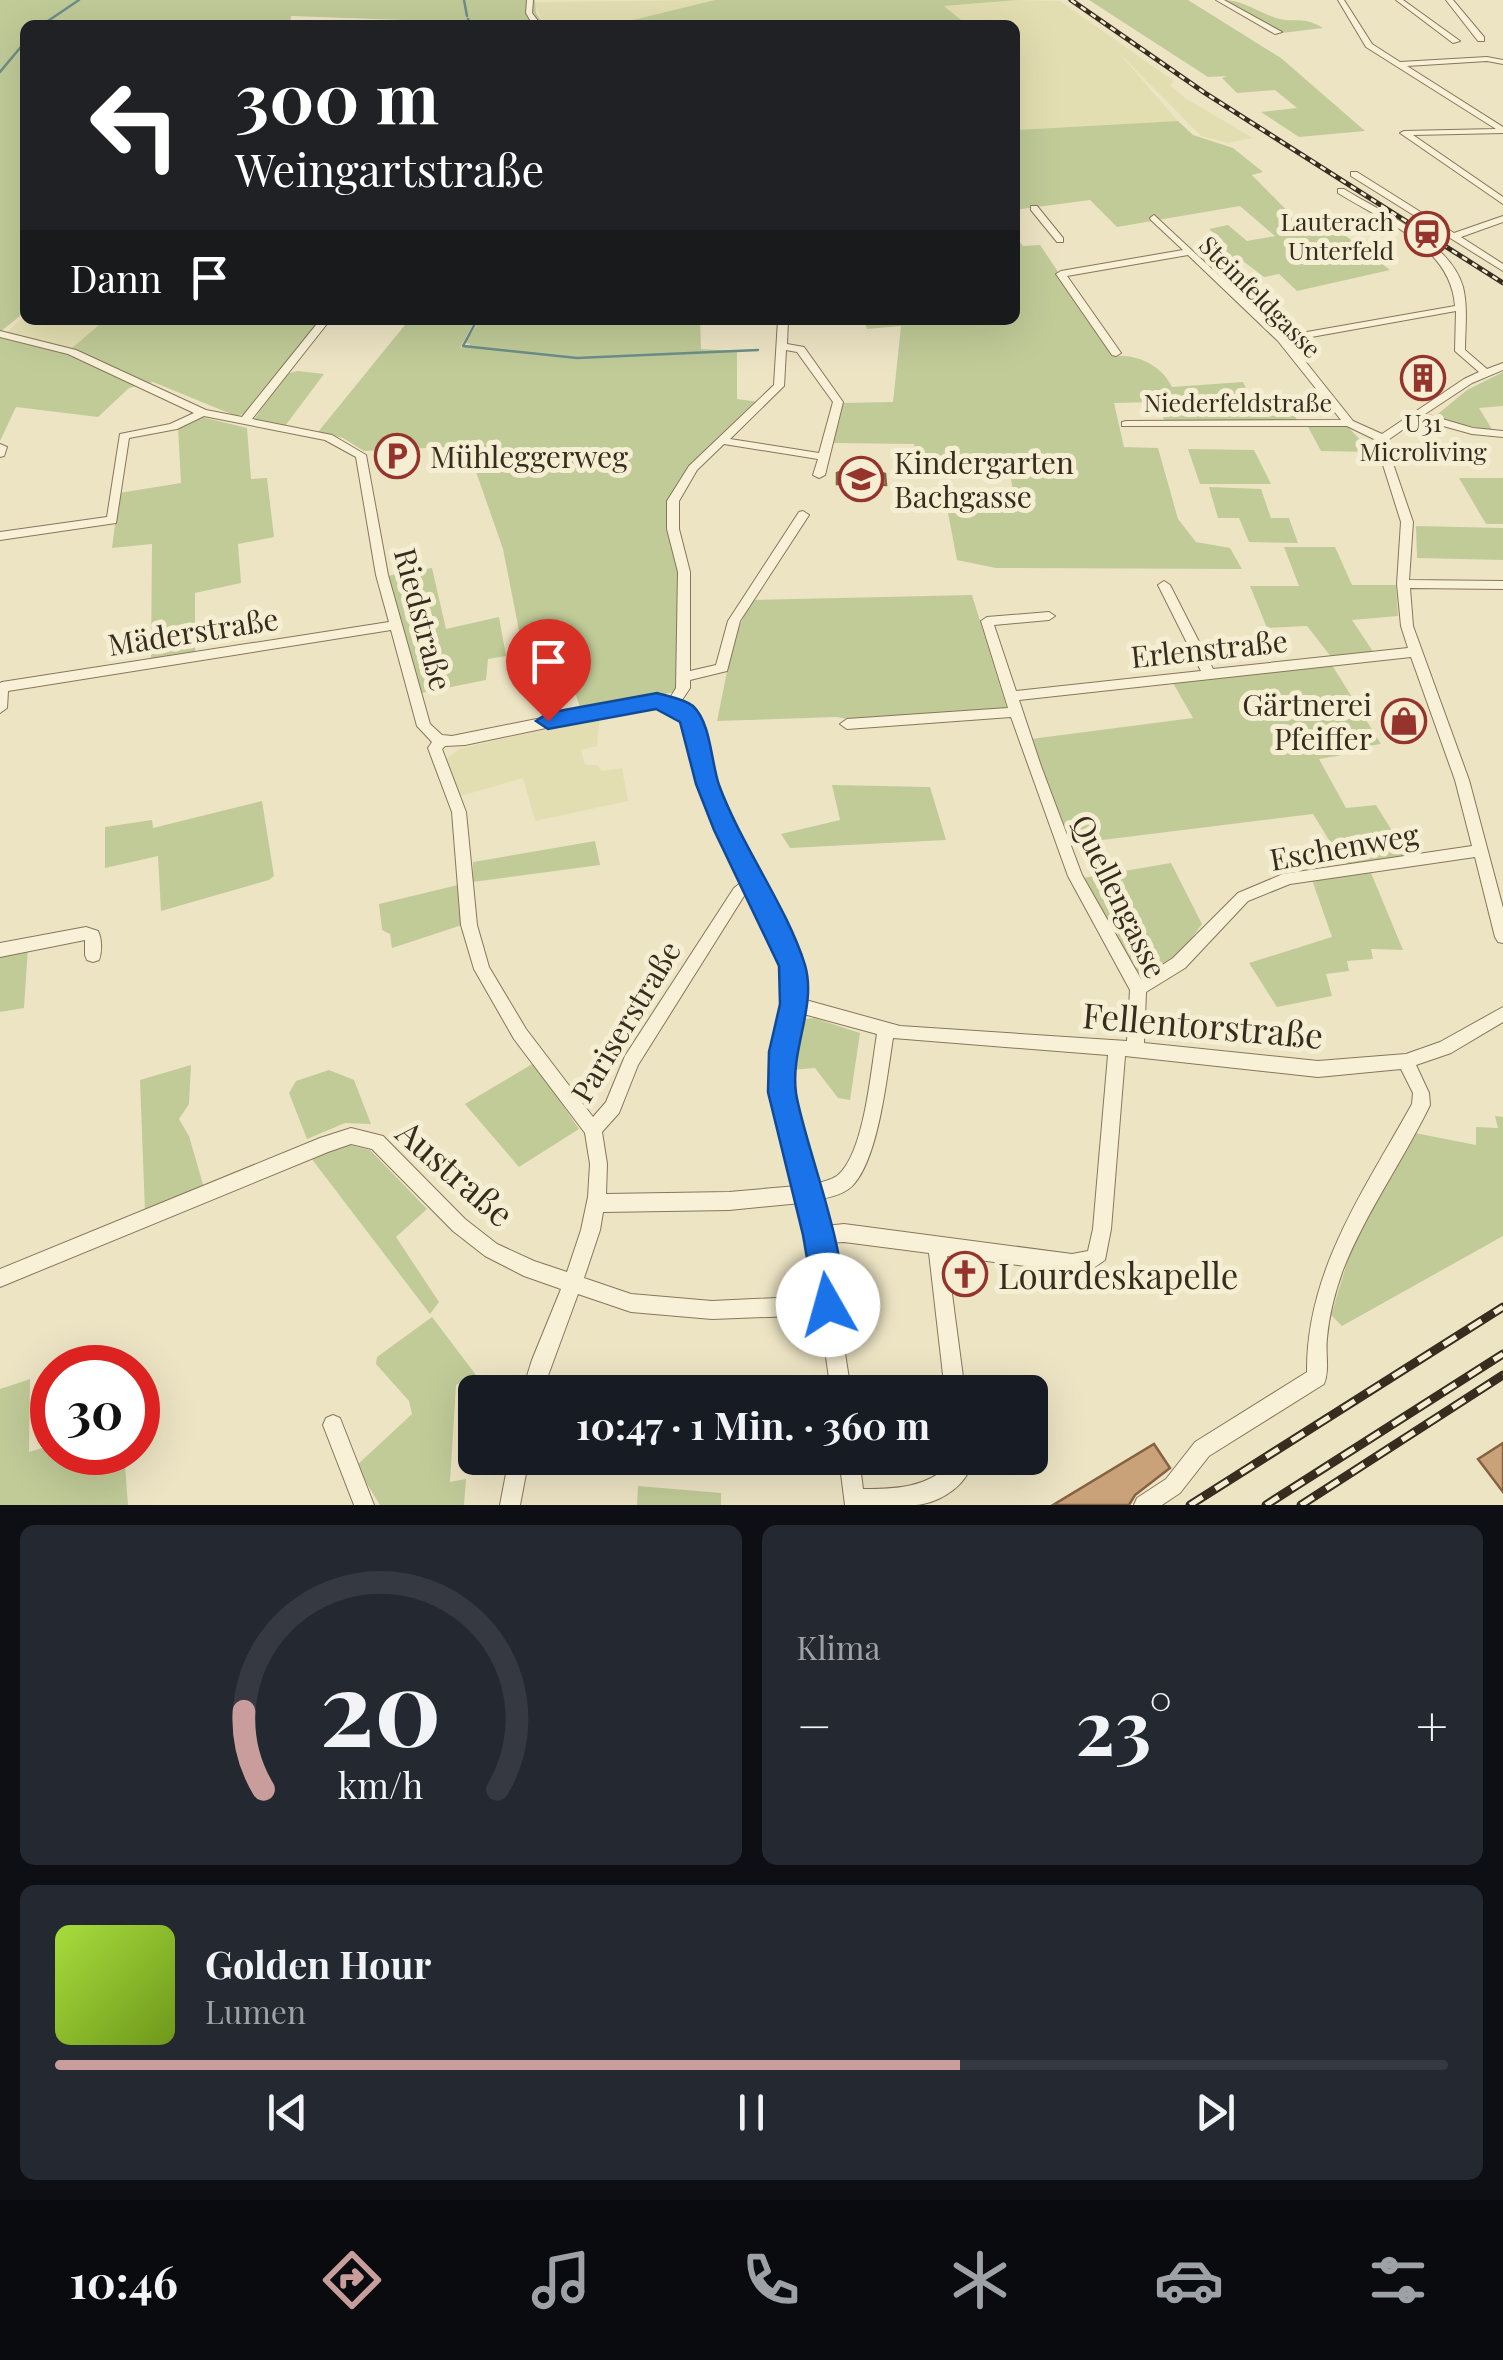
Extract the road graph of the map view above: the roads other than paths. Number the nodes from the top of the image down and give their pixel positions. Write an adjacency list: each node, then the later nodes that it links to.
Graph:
1 (1219, 0): 5 (street)
2 (1341, 0): 9 (street)
3 (1399, 0): 7 (street)
4 (1450, 0): 6 (street)
5 (1278, 32)
6 (1481, 40)
7 (1456, 41)
8 (1503, 62): 9 (street)
9 (1399, 64): 10 (street)
10 (1503, 130): 13 (street)
11 (1354, 174): 17 (street)
12 (1341, 191): 21 (street)
13 (1503, 201)
14 (1034, 208): 18 (street)
15 (1154, 218): 19 (street, Steinfeldgasse)
16 (1503, 219): 17 (street)
17 (1456, 236): 20 (street)
18 (1060, 240)
19 (1190, 252): 25 (street, Steinfeldgasse); 27 (street)
20 (1503, 268)
21 (1459, 308): 25 (street); 29 (street)
22 (321, 325): 32 (street)
23 (783, 325): 26 (street)
24 (0, 334): 30 (street, Riedstraße)
25 (1282, 339): 33 (street, Steinfeldgasse)
26 (783, 347): 37 (street); 38 (street)
27 (1116, 353)
28 (1503, 366): 29 (street)
29 (1486, 372): 31 (street)
30 (203, 413): 32 (street, Riedstraße); 41 (street)
31 (1420, 416): 35 (street); 36 (street)
32 (244, 422): 46 (street, Riedstraße)
33 (1349, 423): 34 (street, Niederfeldstraße); 36 (street, Steinfeldgasse)
34 (1126, 424)
35 (1503, 434)
36 (1384, 439): 42 (street)
37 (724, 441): 38 (street); 49 (street)
38 (823, 457): 39 (street)
39 (819, 475)
40 (803, 514): 49 (street)
41 (0, 536)
42 (1402, 584): 44 (street); 47 (street)
43 (1164, 585): 48 (street)
44 (1503, 585)
45 (1050, 616): 51 (street, Quellengasse)
46 (395, 625): 50 (street, Mäderstraße); 56 (street, Riedstraße)
47 (1413, 652): 48 (street, Erlenstraße); 57 (street)
48 (1208, 672): 51 (street, Erlenstraße)
49 (684, 677): 52 (street)
50 (1, 688): 53 (street)
51 (1011, 696): 54 (street, Quellengasse)
52 (673, 704): 56 (street); 58 (street)
53 (0, 708)
54 (1015, 712): 55 (street); 62 (street, Quellengasse)
55 (847, 724)
56 (441, 741): 68 (street, Riedstraße)
57 (1477, 851): 59 (street); 62 (street, Eschenweg)
58 (751, 883): 63 (street); 68 (street, Pariserstraße)
59 (1503, 938)
60 (0, 950): 61 (street)
61 (93, 954)
62 (1138, 989): 66 (street, Quellengasse)
63 (794, 1004): 65 (street, Fellentorstraße); 69 (street)
64 (1503, 1014): 67 (street, Fellentorstraße)
65 (886, 1030): 66 (street, Fellentorstraße); 69 (street)
66 (1126, 1048): 67 (street, Fellentorstraße); 72 (street, Quellengasse)
67 (1406, 1061): 86 (street)
68 (594, 1130): 70 (street, Pariserstraße)
69 (807, 1193): 70 (street); 71 (street)
70 (596, 1202): 74 (street, Pariserstraße)
71 (818, 1235): 72 (street); 75 (street)
72 (937, 1246): 78 (street)
73 (0, 1278): 74 (street, Austraße)
74 (572, 1283): 75 (street, Austraße); 76 (street, Pariserstraße)
75 (828, 1305): 77 (street)
76 (538, 1375)
77 (839, 1375)
78 (953, 1375)
79 (332, 1425): 84 (street)
80 (516, 1475): 85 (street)
81 (852, 1475): 83 (street)
82 (955, 1475): 83 (street)
83 (854, 1502)
84 (364, 1505)
85 (510, 1505)
86 (1144, 1505)

